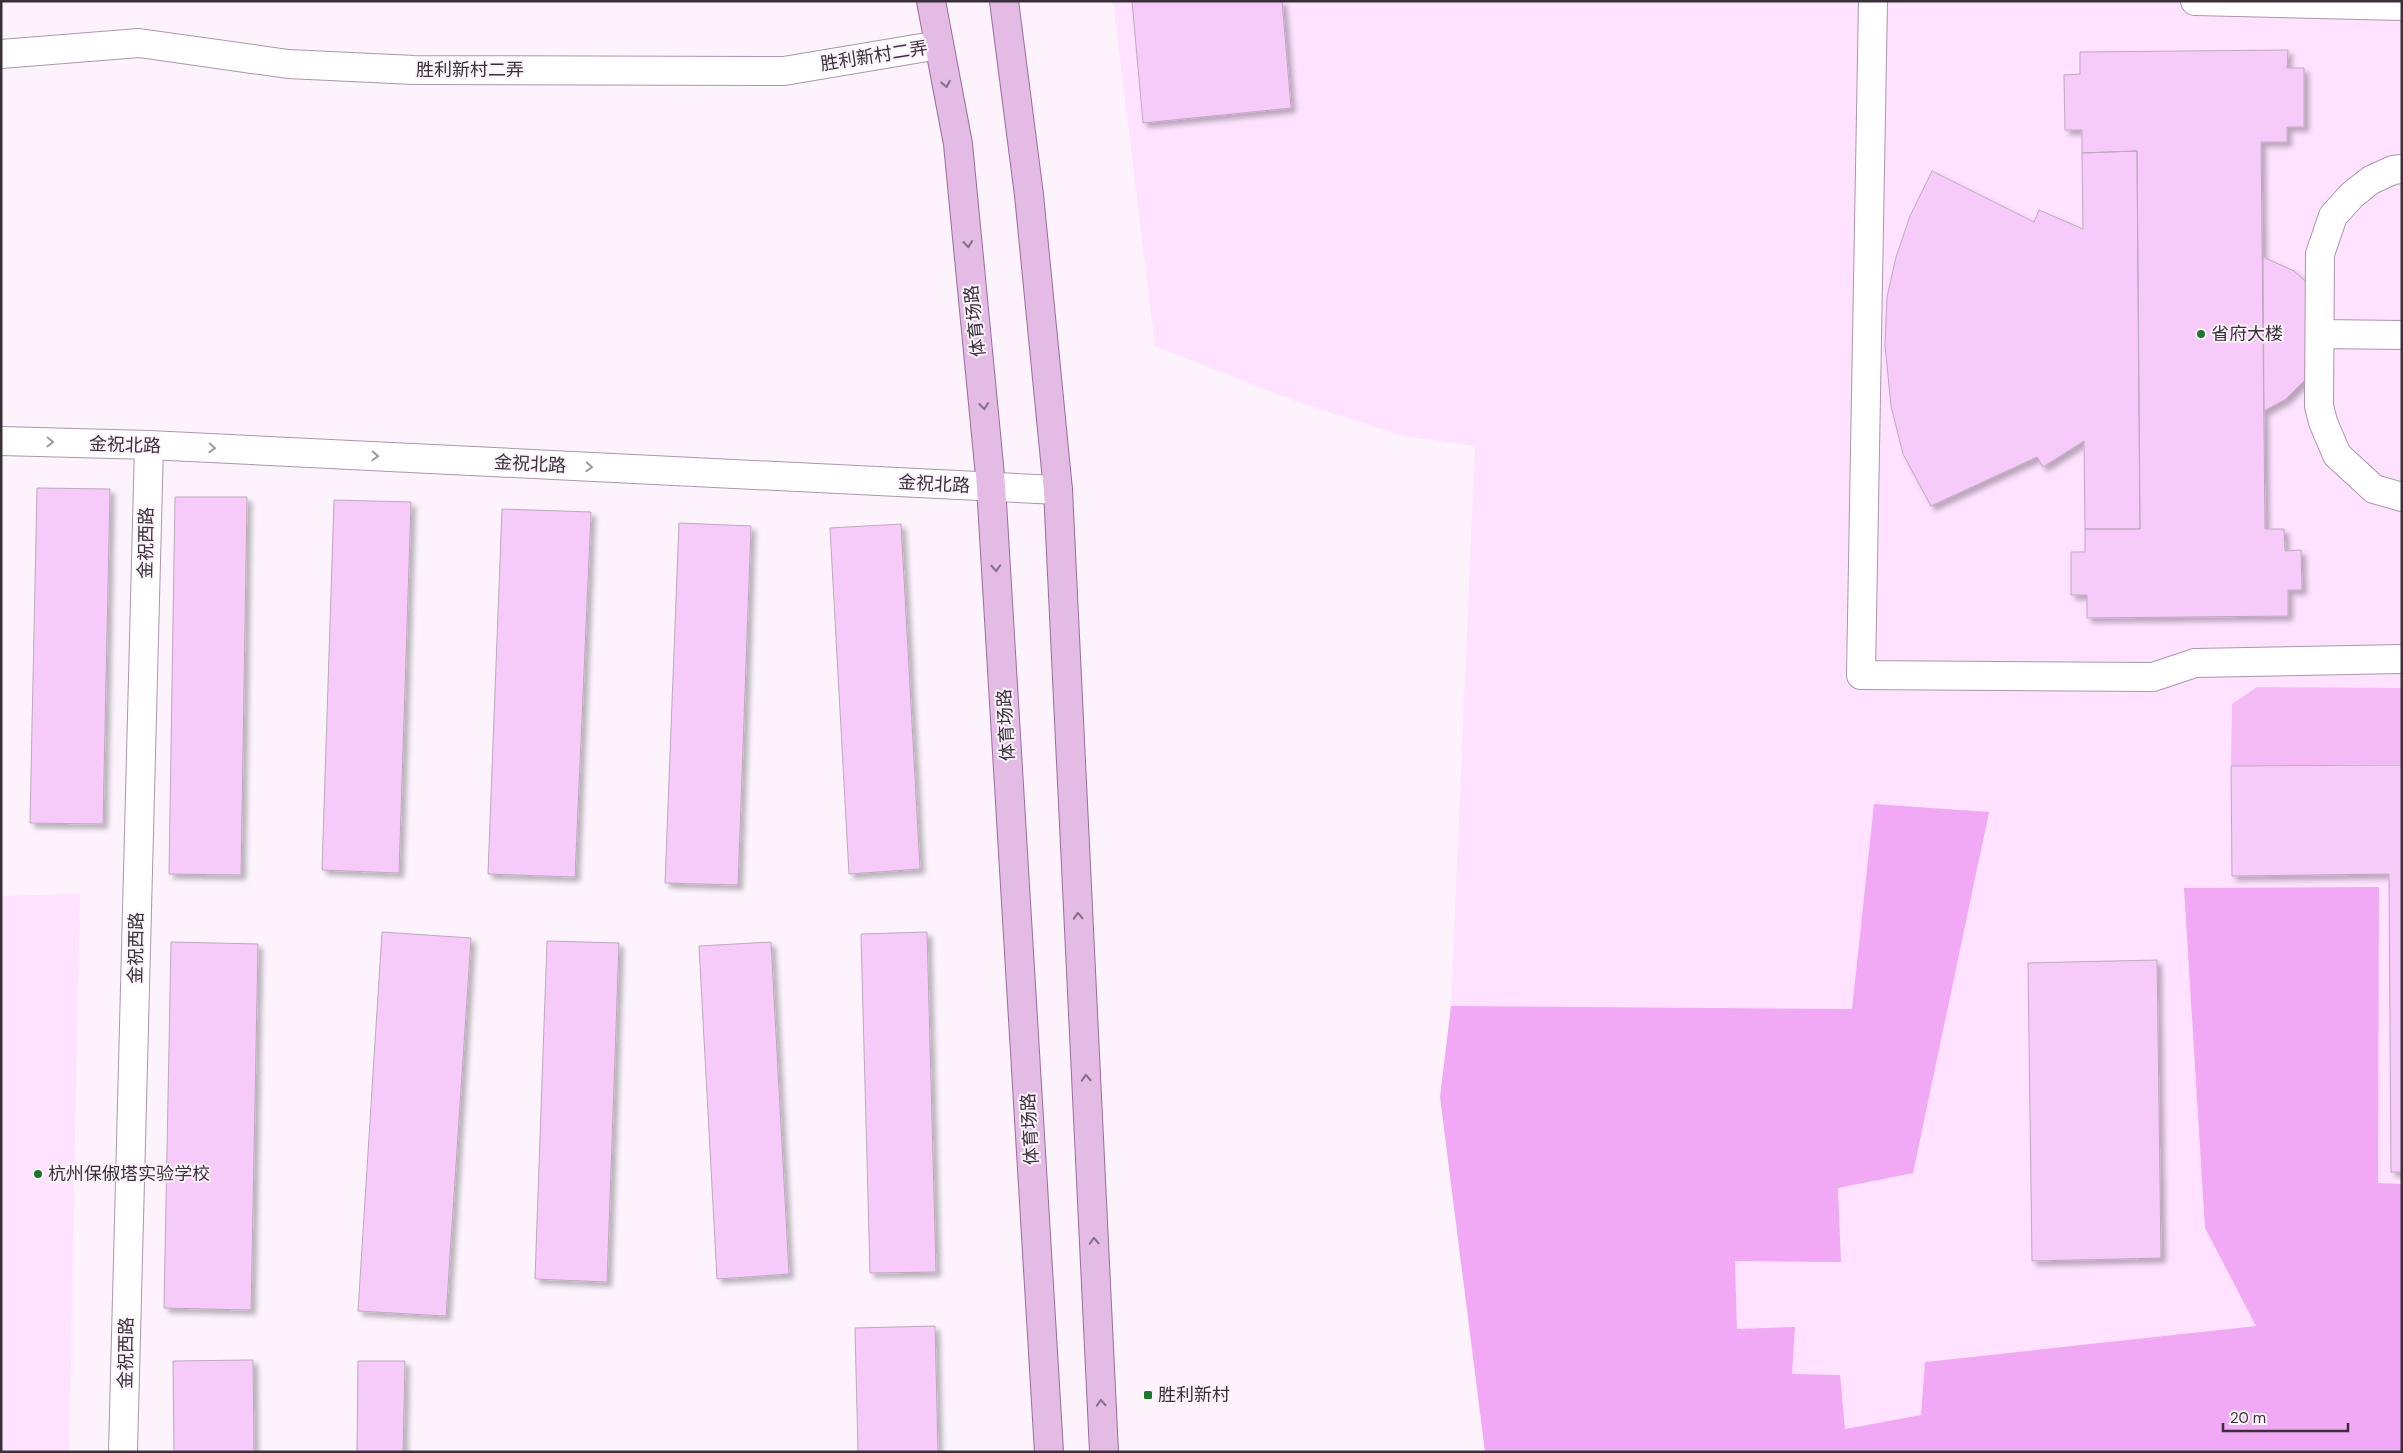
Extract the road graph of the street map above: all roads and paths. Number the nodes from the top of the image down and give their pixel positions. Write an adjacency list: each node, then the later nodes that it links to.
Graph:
1 (931, 1): 7 (main road, 体育场路)
2 (1004, 1): 15 (main road)
3 (1873, 1): 17 (street)
4 (2195, 1): 5 (street)
5 (2218, 2): 6 (street)
6 (2402, 6)
7 (939, 45): 8 (street, 胜利新村二弄); 14 (main road, 体育场路, one-way to 14)
8 (1, 54)
9 (2402, 169): 10 (street)
10 (2320, 334): 11 (street); 16 (street)
11 (2402, 335)
12 (1, 441): 13 (street, 金祝北路, one-way to 13)
13 (148, 445): 14 (street, 金祝北路, one-way to 14); 18 (street, 金祝西路)
14 (991, 486): 15 (street, 金祝北路); 19 (main road, 体育场路, one-way to 19)
15 (1058, 490): 20 (main road, one-way to 15)
16 (2402, 497)
17 (2402, 659)
18 (123, 1452)
19 (1049, 1452)
20 (1104, 1452)

